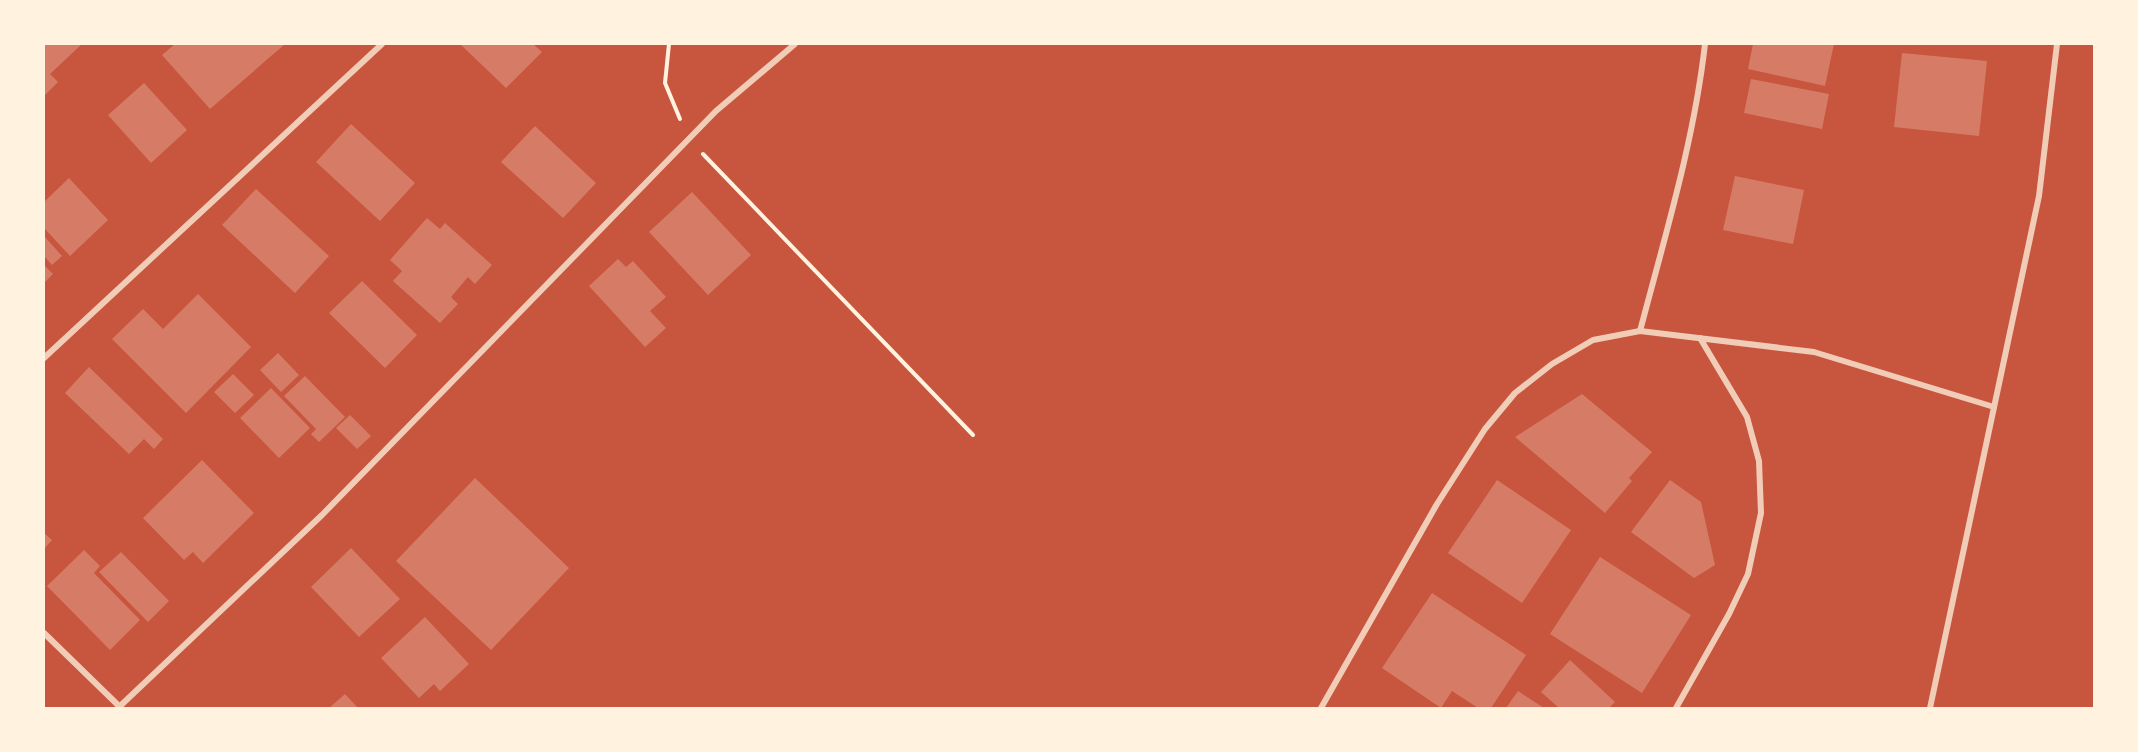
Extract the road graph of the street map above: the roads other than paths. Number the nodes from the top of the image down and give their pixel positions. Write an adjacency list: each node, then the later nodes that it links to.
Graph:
1 (382, 44): 7 (street)
2 (795, 44): 10 (street)
3 (1705, 44): 5 (street)
4 (2057, 44): 8 (street)
5 (1640, 331): 6 (street); 11 (street)
6 (1700, 338): 8 (street); 12 (street)
7 (44, 358)
8 (1994, 407): 13 (street)
9 (44, 633): 10 (street)
10 (119, 708)
11 (1321, 708)
12 (1676, 708)
13 (1930, 708)

